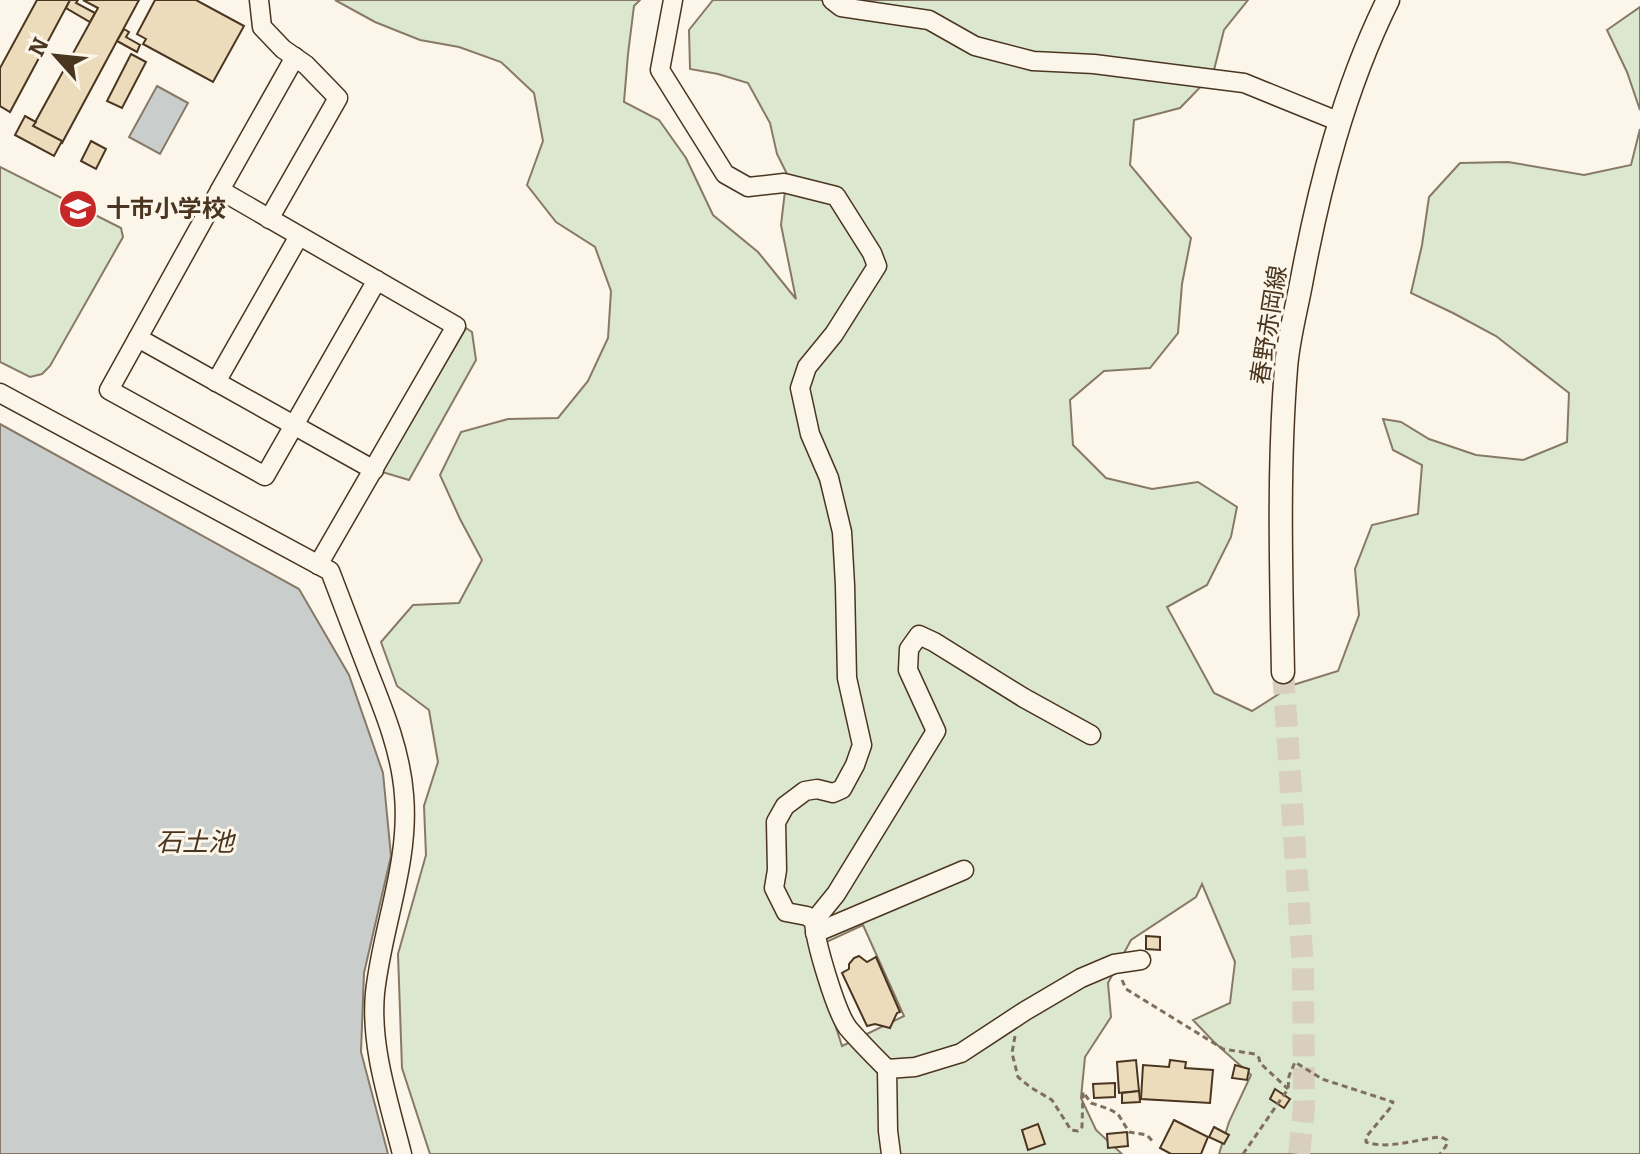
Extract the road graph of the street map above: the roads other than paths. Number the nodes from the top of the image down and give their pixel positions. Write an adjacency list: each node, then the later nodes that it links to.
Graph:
1 (259, 0): 5 (street)
2 (673, 0): 20 (street)
3 (832, 0): 6 (street)
4 (1388, 0): 6 (main road, 春野赤岡線)
5 (295, 57): 7 (street); 8 (street)
6 (1340, 122): 17 (main road, 春野赤岡線)
7 (220, 190): 8 (street); 11 (street)
8 (269, 219): 9 (street)
9 (299, 236): 10 (street); 12 (street)
10 (377, 280): 14 (street); 15 (street)
11 (138, 338): 12 (street); 14 (street)
12 (216, 382): 14 (street)
13 (0, 393): 16 (street)
14 (294, 425): 15 (street)
15 (374, 470): 16 (street)
16 (318, 565): 23 (street)
17 (1283, 672)
18 (1091, 735): 20 (street)
19 (964, 870): 20 (street)
20 (814, 927): 22 (street)
21 (1141, 960): 22 (street)
22 (887, 1069): 24 (street)
23 (402, 1154)
24 (891, 1154)

